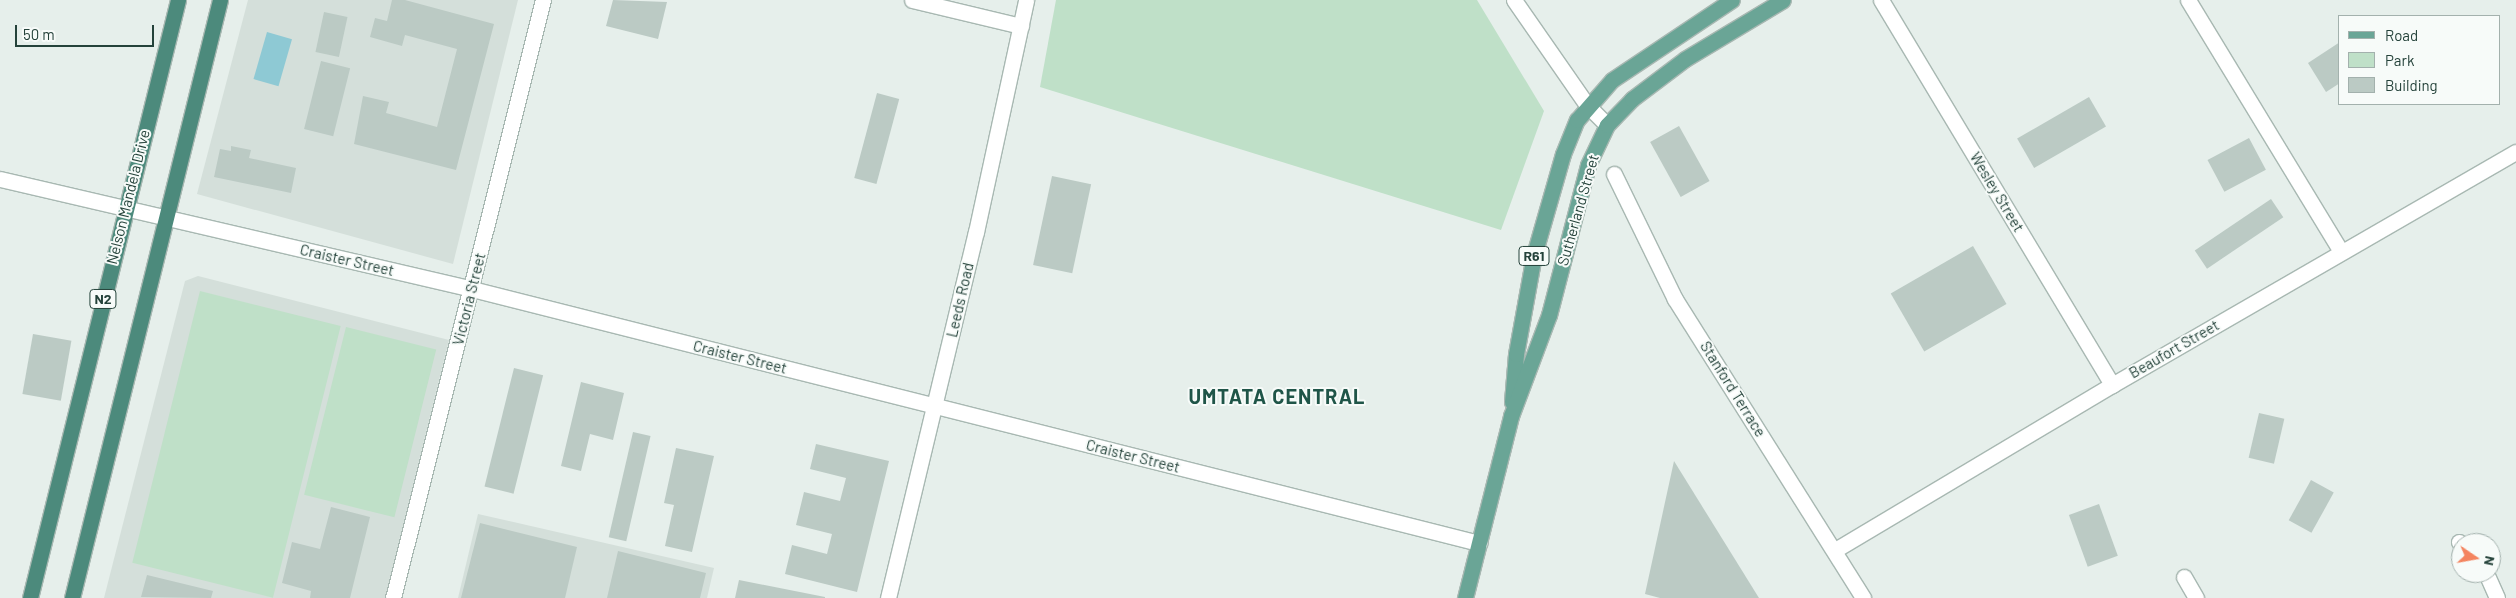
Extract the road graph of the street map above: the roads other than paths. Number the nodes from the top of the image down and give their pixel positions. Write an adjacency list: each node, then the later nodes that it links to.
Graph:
1 (178, 0): 17 (highway, Nelson Mandela Drive / N2)
2 (220, 0): 18 (highway)
3 (543, 0): 20 (street, Victoria Street)
4 (912, 0): 11 (street)
5 (1026, 0): 11 (street, Leeds Road)
6 (1514, 0): 12 (street)
7 (1732, 0): 12 (main road, Sutherland Street / R61)
8 (1783, 0): 13 (main road, Sutherland Street / R61)
9 (1881, 0): 21 (street, Wesley Street)
10 (2188, 0): 19 (street)
11 (1021, 26): 22 (street, Leeds Road)
12 (1587, 105): 13 (street); 23 (main road, Sutherland Street / R61)
13 (1607, 124): 23 (main road, Sutherland Street / R61)
14 (2516, 152): 19 (street, Beaufort Street)
15 (1614, 174): 25 (street, Stanford Terrace)
16 (0, 179): 17 (street, Craister Street)
17 (125, 208): 18 (street, Craister Street); 28 (highway, Nelson Mandela Drive / N2)
18 (167, 219): 20 (street, Craister Street); 29 (highway)
19 (2341, 252): 21 (street, Beaufort Street)
20 (472, 289): 22 (street, Craister Street); 30 (street, Victoria Street)
21 (2112, 385): 25 (street, Beaufort Street)
22 (934, 406): 24 (street, Craister Street); 31 (street, Leeds Road)
23 (1510, 416): 24 (main road, Sutherland Street / R61)
24 (1479, 543): 32 (main road, Sutherland Street / R61)
25 (1835, 550): 33 (street, Stanford Terrace)
26 (2184, 577): 34 (street)
27 (2490, 583): 35 (street)
28 (30, 598)
29 (72, 598)
30 (394, 598)
31 (888, 598)
32 (1465, 598)
33 (1863, 598)
34 (2196, 598)
35 (2497, 598)

